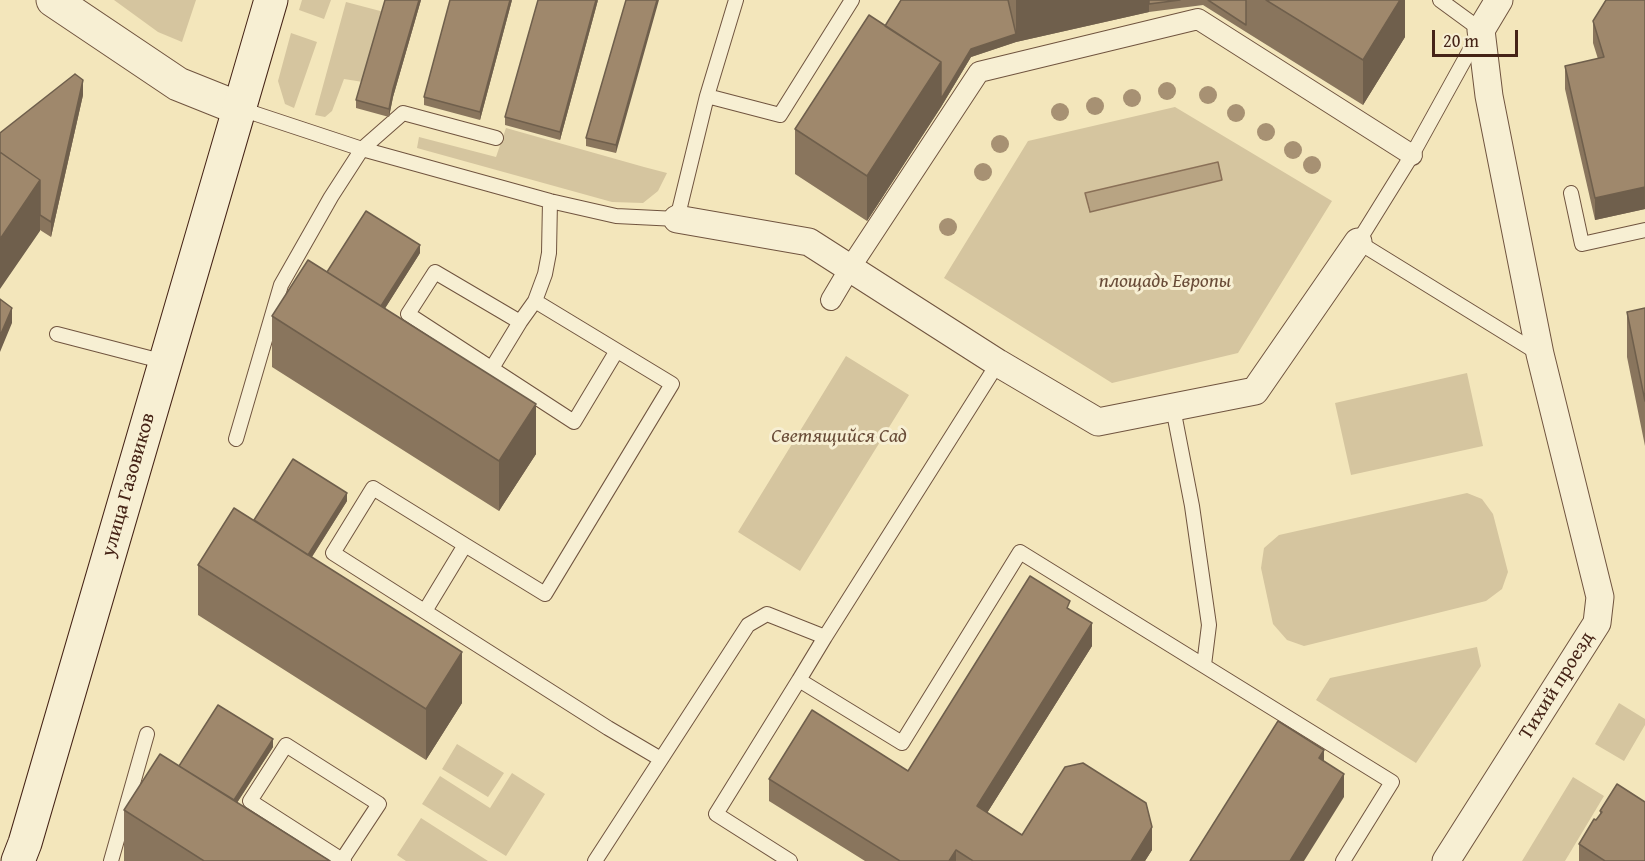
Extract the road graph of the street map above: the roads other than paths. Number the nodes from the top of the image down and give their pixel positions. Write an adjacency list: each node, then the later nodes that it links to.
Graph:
1 (53, 0): 9 (main road)
2 (271, 0): 9 (main road, улица Газовиков)
3 (736, 0): 8 (lane)
4 (852, 0): 8 (lane)
5 (1440, 0): 7 (lane)
6 (1499, 0): 7 (street)
7 (1481, 30): 12 (lane); 24 (street, Тихий проезд)
8 (706, 96): 15 (lane)
9 (238, 108): 11 (lane); 25 (main road, улица Газовиков)
10 (496, 138): 11 (lane)
11 (362, 149): 14 (lane); 29 (lane)
12 (1412, 155): 17 (lane); 18 (street)
13 (1570, 193): 16 (lane)
14 (550, 201): 15 (lane); 20 (lane)
15 (677, 219): 18 (street)
16 (1645, 230)
17 (1358, 242): 24 (lane); 28 (street)
18 (850, 268): 19 (street); 26 (street)
19 (831, 300)
20 (535, 301): 21 (lane); 23 (lane)
21 (519, 322): 27 (lane); 27 (lane)
22 (57, 334): 25 (lane)
23 (616, 352): 27 (lane); 30 (lane)
24 (1540, 354): 43 (street, Тихий проезд)
25 (165, 362): 37 (main road, улица Газовиков)
26 (998, 363): 28 (street); 32 (lane)
27 (492, 368)
28 (1173, 408): 33 (lane)
29 (236, 439)
30 (465, 545): 31 (lane); 31 (lane)
31 (425, 611): 36 (lane)
32 (825, 637): 34 (lane); 36 (lane)
33 (1204, 666): 34 (lane); 42 (lane)
34 (799, 680): 41 (lane)
35 (147, 734): 38 (lane)
36 (659, 758): 40 (lane)
37 (18, 861)
38 (111, 861)
39 (343, 861): 39 (lane)
40 (595, 861)
41 (790, 861)
42 (1343, 861)
43 (1446, 861)

